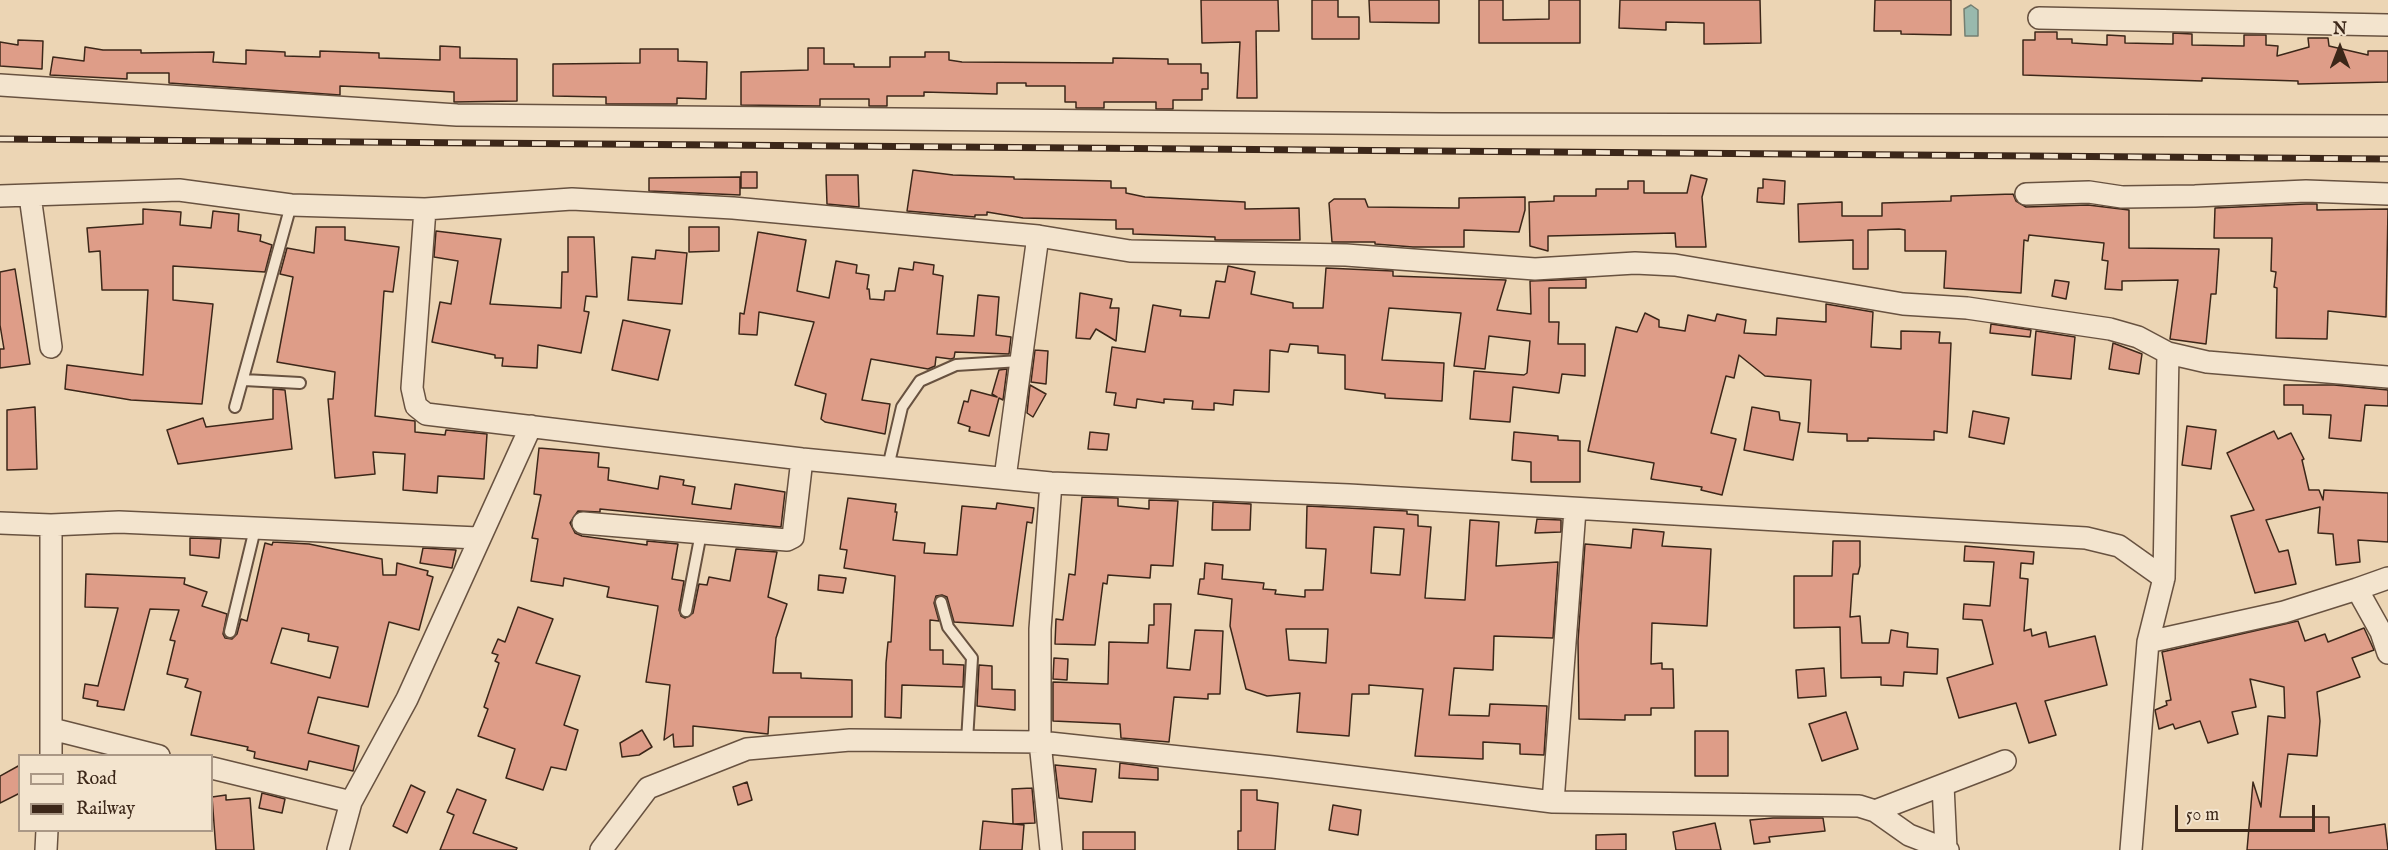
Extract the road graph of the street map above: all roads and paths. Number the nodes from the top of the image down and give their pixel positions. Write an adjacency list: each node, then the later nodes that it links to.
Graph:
1 (2039, 18): 2 (street)
2 (2388, 25)
3 (0, 85): 4 (street)
4 (2388, 126)
5 (2026, 194): 6 (street)
6 (2388, 194)
7 (0, 196): 8 (street)
8 (30, 196): 9 (street); 12 (street)
9 (291, 205): 10 (street); 16 (lane)
10 (425, 209): 11 (street); 19 (street)
11 (1038, 236): 13 (street); 14 (street)
12 (51, 347)
13 (2168, 352): 15 (street); 31 (street)
14 (1020, 361): 21 (lane); 22 (street)
15 (2388, 377)
16 (244, 380): 17 (lane); 18 (lane)
17 (300, 383)
18 (235, 407)
19 (531, 426): 20 (street); 30 (street)
20 (802, 459): 21 (street); 29 (street)
21 (888, 467): 22 (street)
22 (1005, 478): 23 (street)
23 (1050, 483): 24 (street); 41 (street)
24 (1575, 510): 31 (street); 48 (street)
25 (0, 522): 27 (street)
26 (583, 523): 29 (street)
27 (51, 525): 28 (street); 39 (street)
28 (255, 529): 30 (street); 36 (lane)
29 (701, 533): 35 (lane)
30 (478, 537): 47 (street)
31 (2164, 578): 37 (street)
32 (2388, 578): 33 (street)
33 (2357, 589): 37 (street); 38 (street)
34 (941, 602): 40 (lane)
35 (686, 611)
36 (230, 632)
37 (2148, 642): 56 (street)
38 (2388, 653)
39 (52, 729): 42 (street); 43 (street)
40 (967, 741): 41 (street); 53 (street)
41 (1040, 742): 48 (street); 54 (street)
42 (51, 754)
43 (151, 754)
44 (2006, 761): 46 (street)
45 (213, 768): 47 (street)
46 (1943, 785): 49 (street); 55 (street)
47 (351, 802): 52 (street)
48 (1552, 802): 49 (street)
49 (1875, 811): 55 (street)
50 (47, 832): 51 (street)
51 (46, 850)
52 (338, 850)
53 (601, 850)
54 (1052, 850)
55 (1946, 850)
56 (2131, 850)

